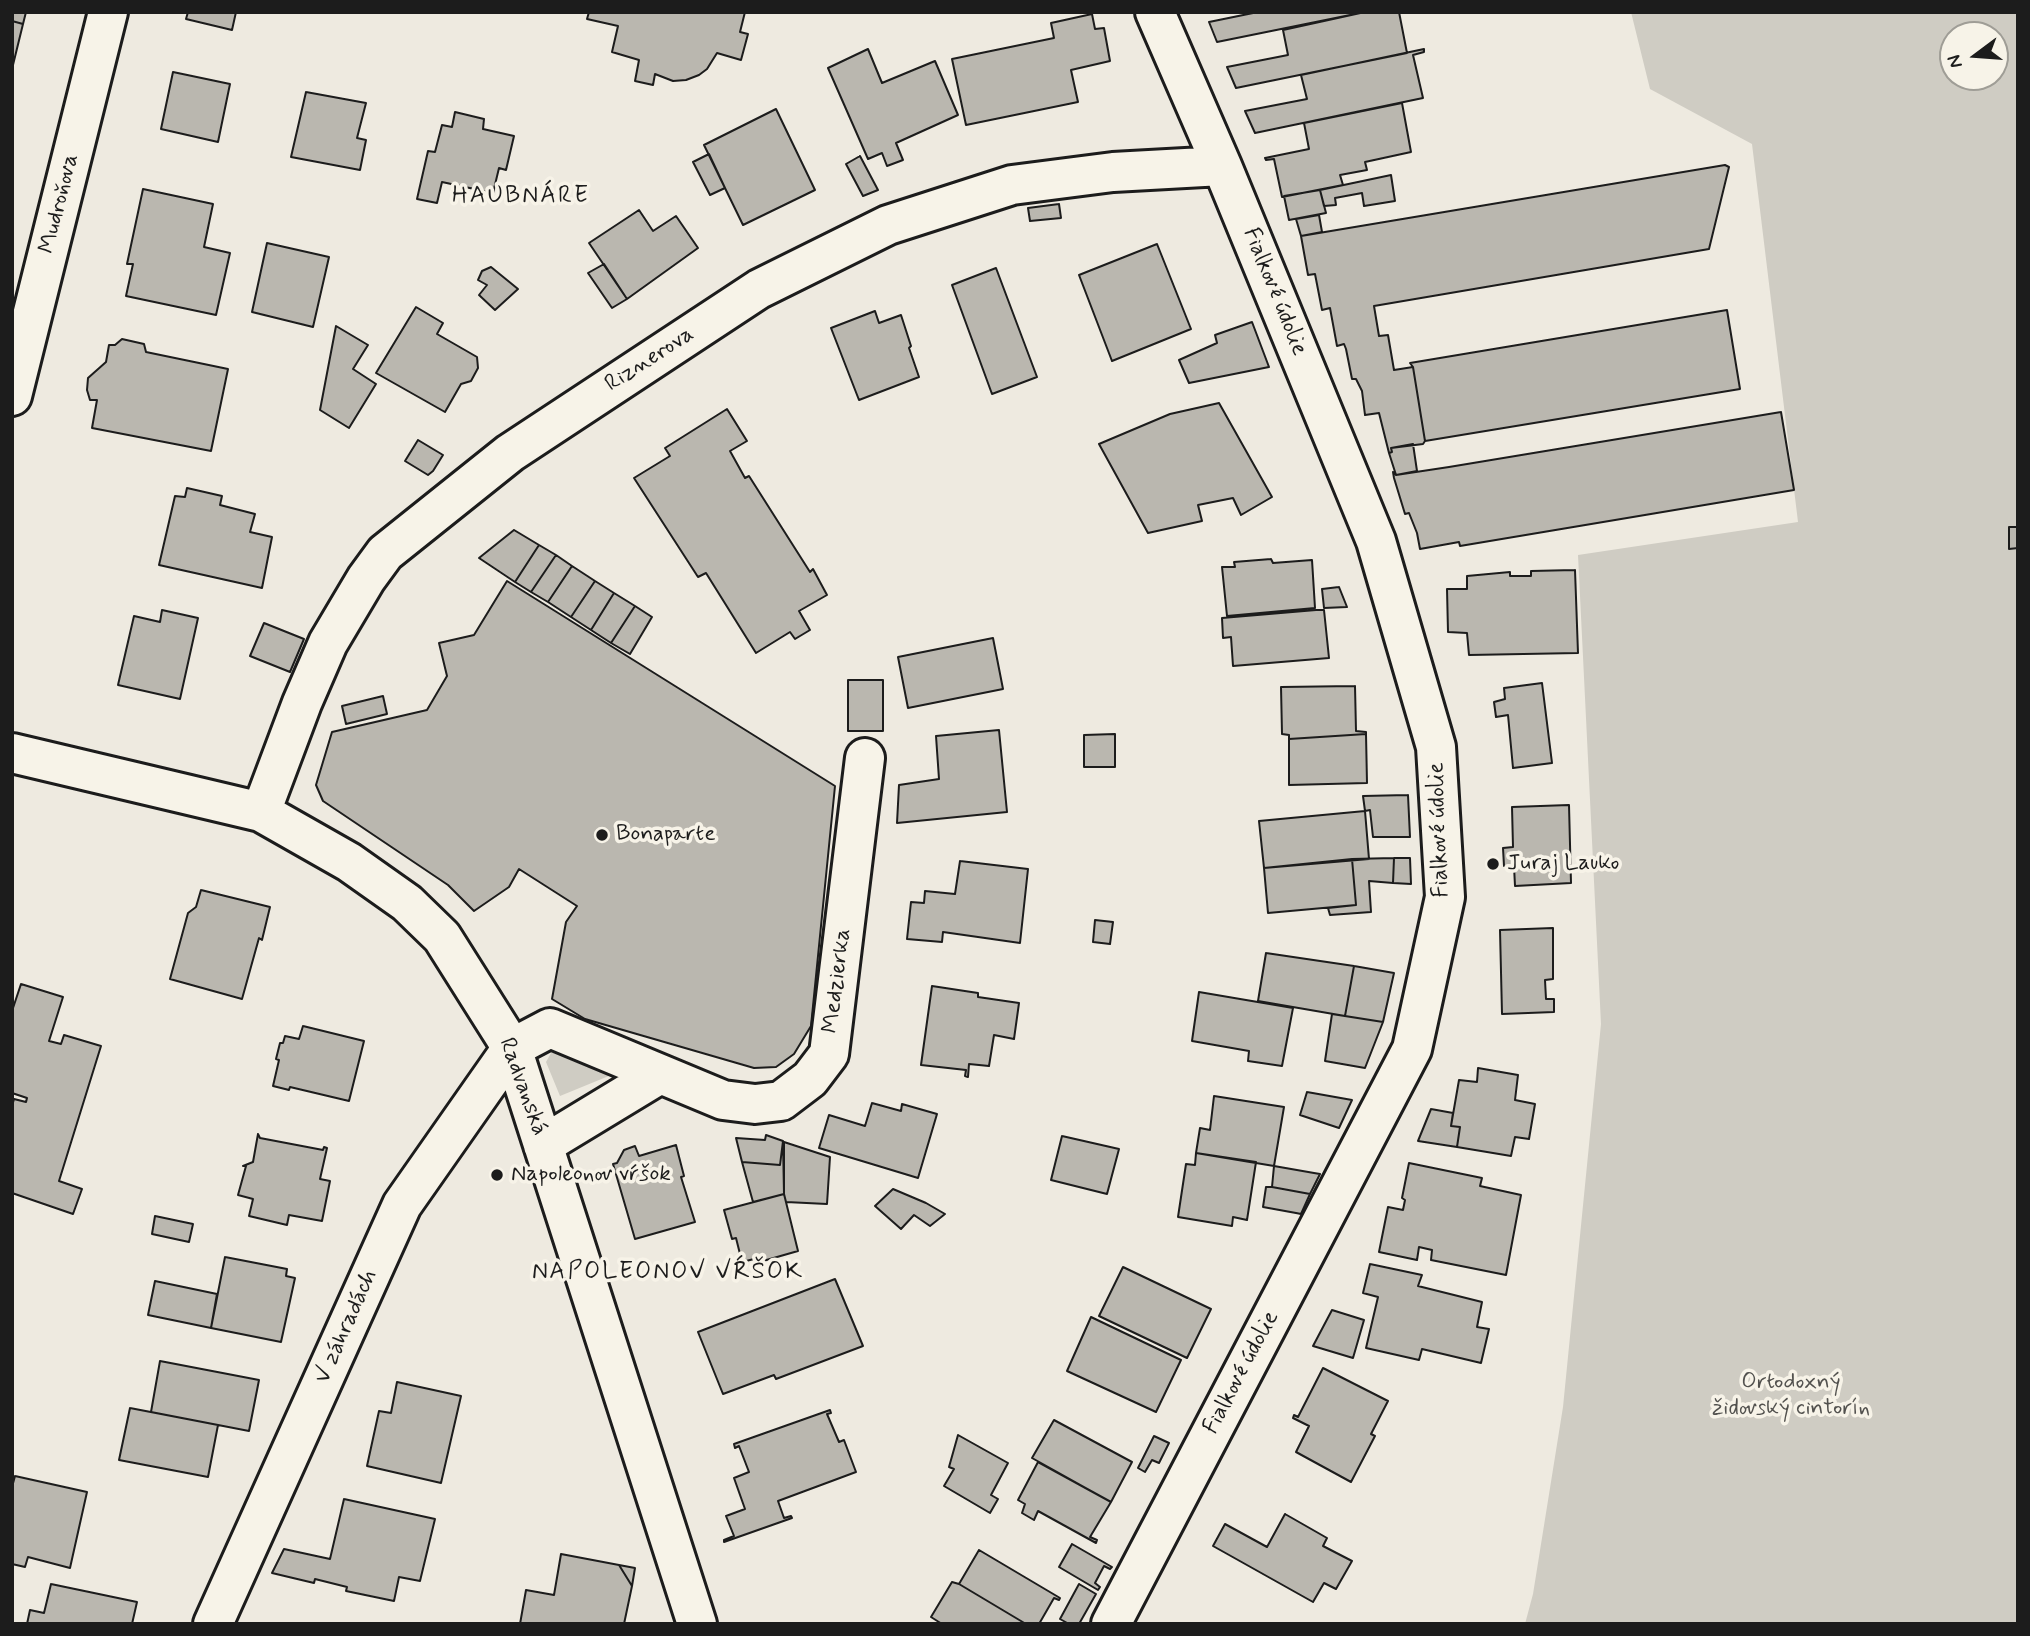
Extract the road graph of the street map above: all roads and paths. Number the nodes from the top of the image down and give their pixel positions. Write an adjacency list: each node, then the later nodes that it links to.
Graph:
1 (108, 12): 4 (street, Mudroňova)
2 (1156, 12): 3 (street, Fialkové údolie)
3 (1222, 166): 7 (street, Riznerova); 13 (street, Fialkové údolie)
4 (12, 396)
5 (12, 753): 7 (street, Radvanská)
6 (865, 758): 9 (street, Medzierka)
7 (261, 812): 8 (street, Radvanská)
8 (512, 1048): 9 (street, Medzierka); 10 (street, Radvanská); 11 (street, V záhradách)
9 (660, 1074): 10 (street)
10 (543, 1145): 12 (street, Radvanská)
11 (213, 1624)
12 (697, 1624)
13 (1111, 1624)

